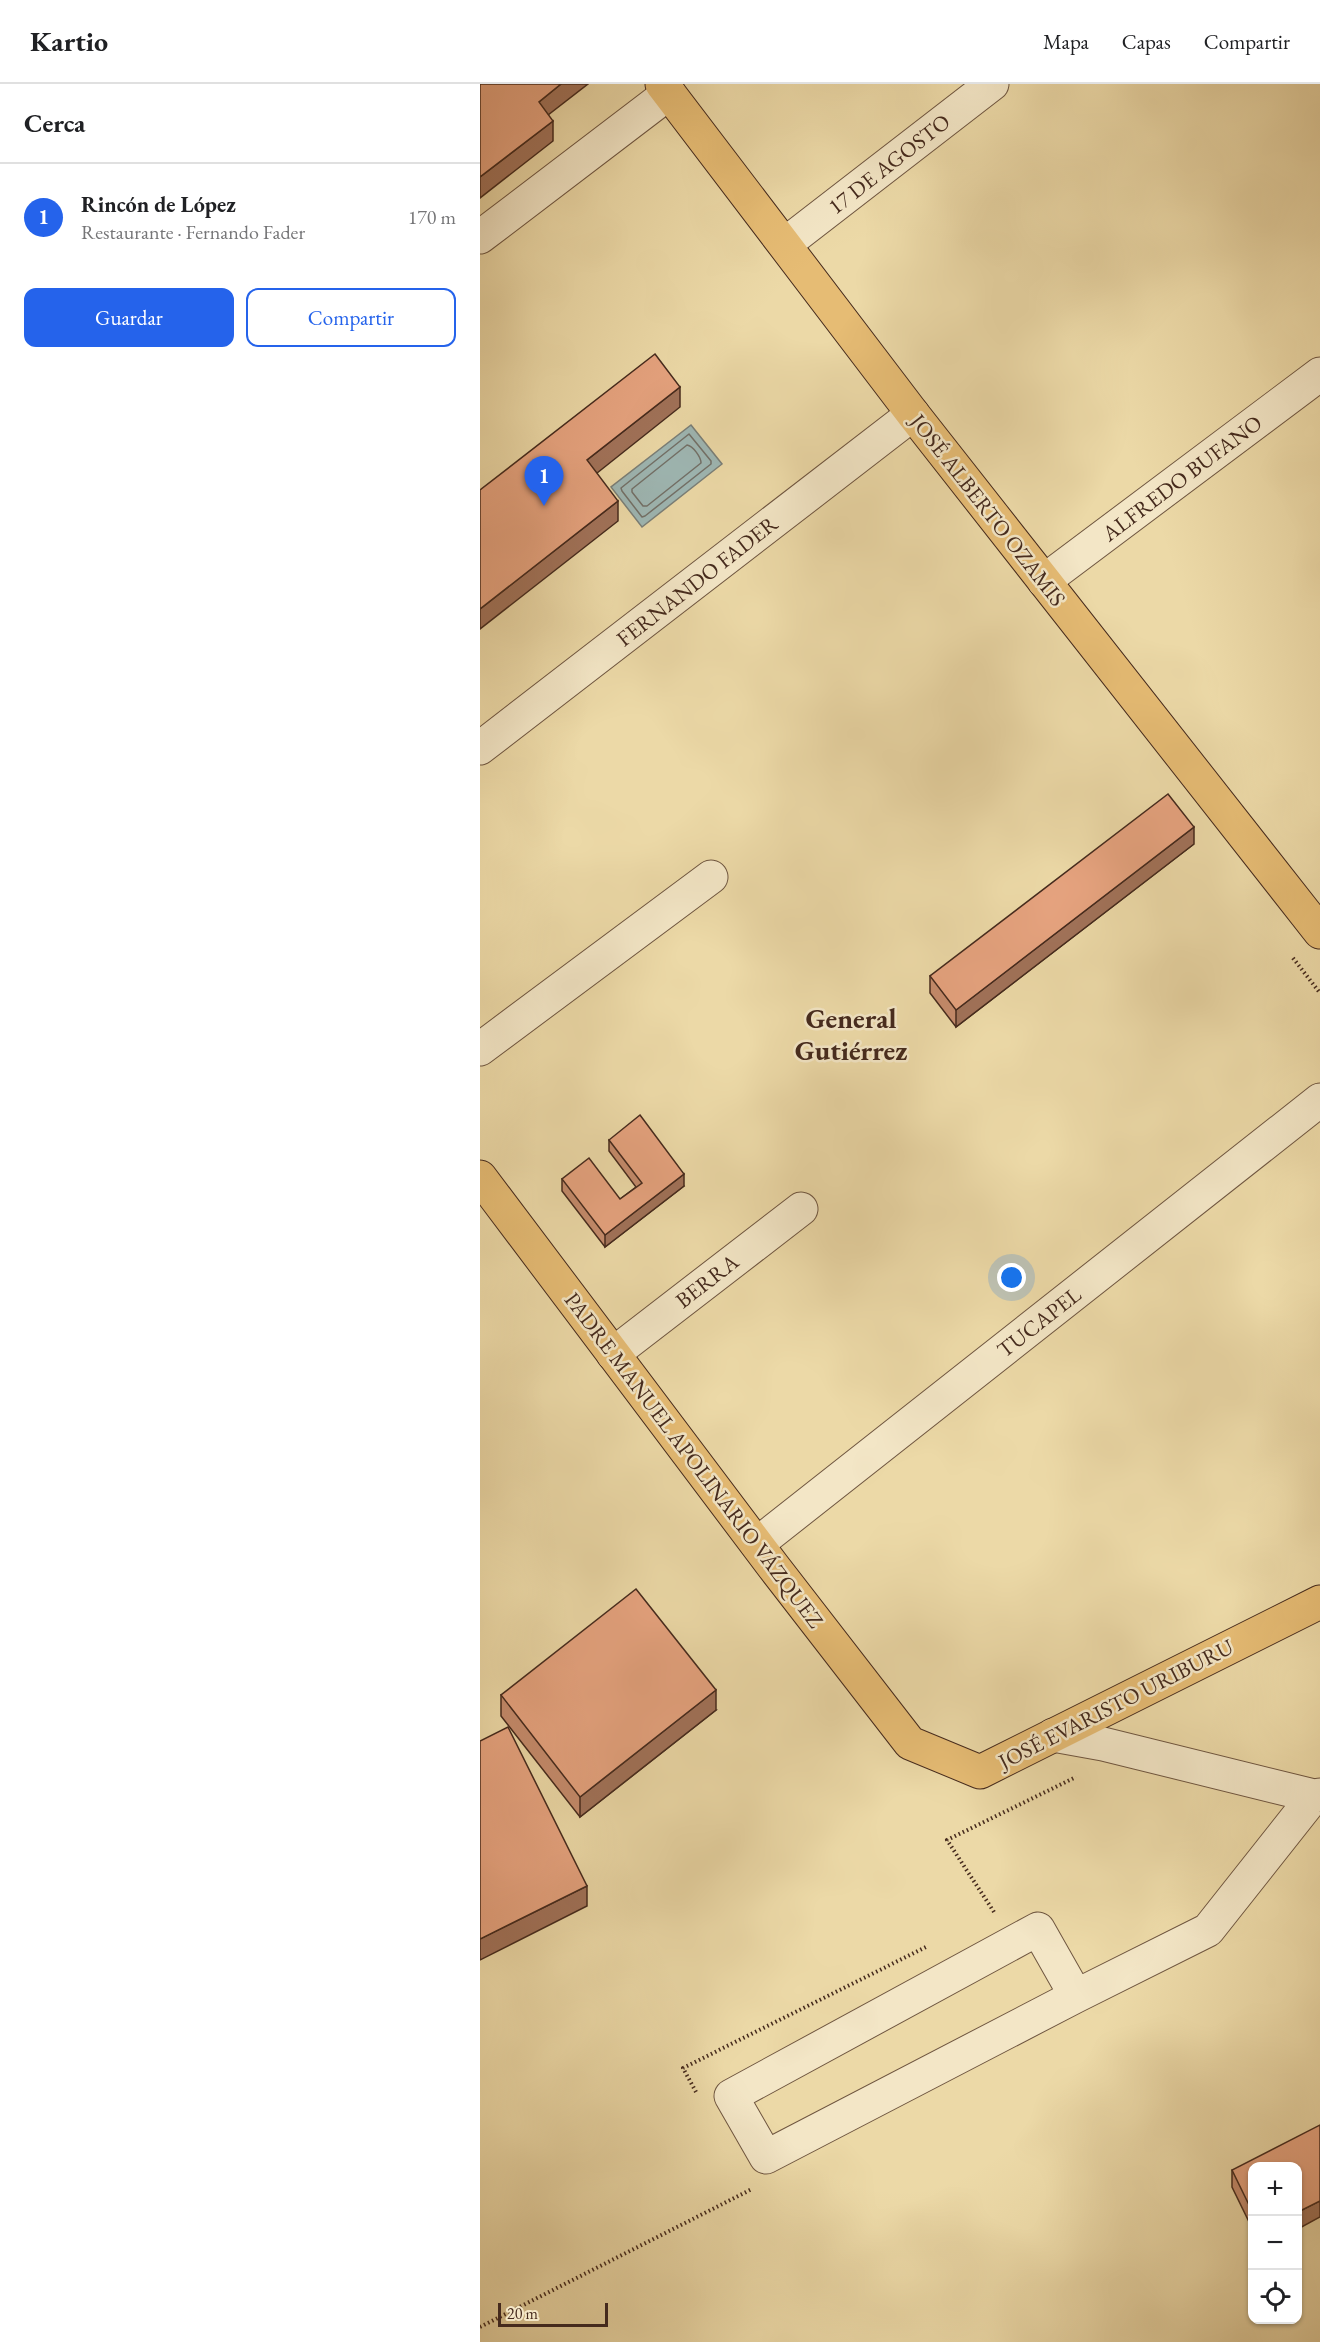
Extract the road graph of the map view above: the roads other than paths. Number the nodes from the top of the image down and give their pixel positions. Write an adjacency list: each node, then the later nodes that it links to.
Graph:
1 (992, 84): 4 (street, 17 DE AGOSTO)
2 (666, 89): 3 (street); 4 (main road, JOSÉ ALBERTO OZAMIS)
3 (480, 237)
4 (785, 244): 6 (main road, JOSÉ ALBERTO OZAMIS)
5 (1320, 374): 7 (street, ALFREDO BUFANO)
6 (914, 414): 7 (main road, JOSÉ ALBERTO OZAMIS); 8 (street, FERNANDO FADER)
7 (1044, 581): 10 (main road, JOSÉ ALBERTO OZAMIS)
8 (480, 748)
9 (711, 878): 11 (street)
10 (1320, 932)
11 (480, 1049)
12 (1320, 1100): 16 (street, TUCAPEL)
13 (480, 1177): 15 (main road, PADRE MANUEL APOLINARIO VÁZQUEZ)
14 (801, 1209): 15 (street, BERRA)
15 (613, 1354): 16 (main road, PADRE MANUEL APOLINARIO VÁZQUEZ)
16 (757, 1544): 19 (main road, PADRE MANUEL APOLINARIO VÁZQUEZ)
17 (1320, 1602): 18 (main road, JOSÉ EVARISTO URIBURU)
18 (1053, 1735): 19 (main road, JOSÉ EVARISTO URIBURU); 20 (street)
19 (910, 1743)
20 (1317, 1795): 21 (street)
21 (1076, 1996): 21 (street)

